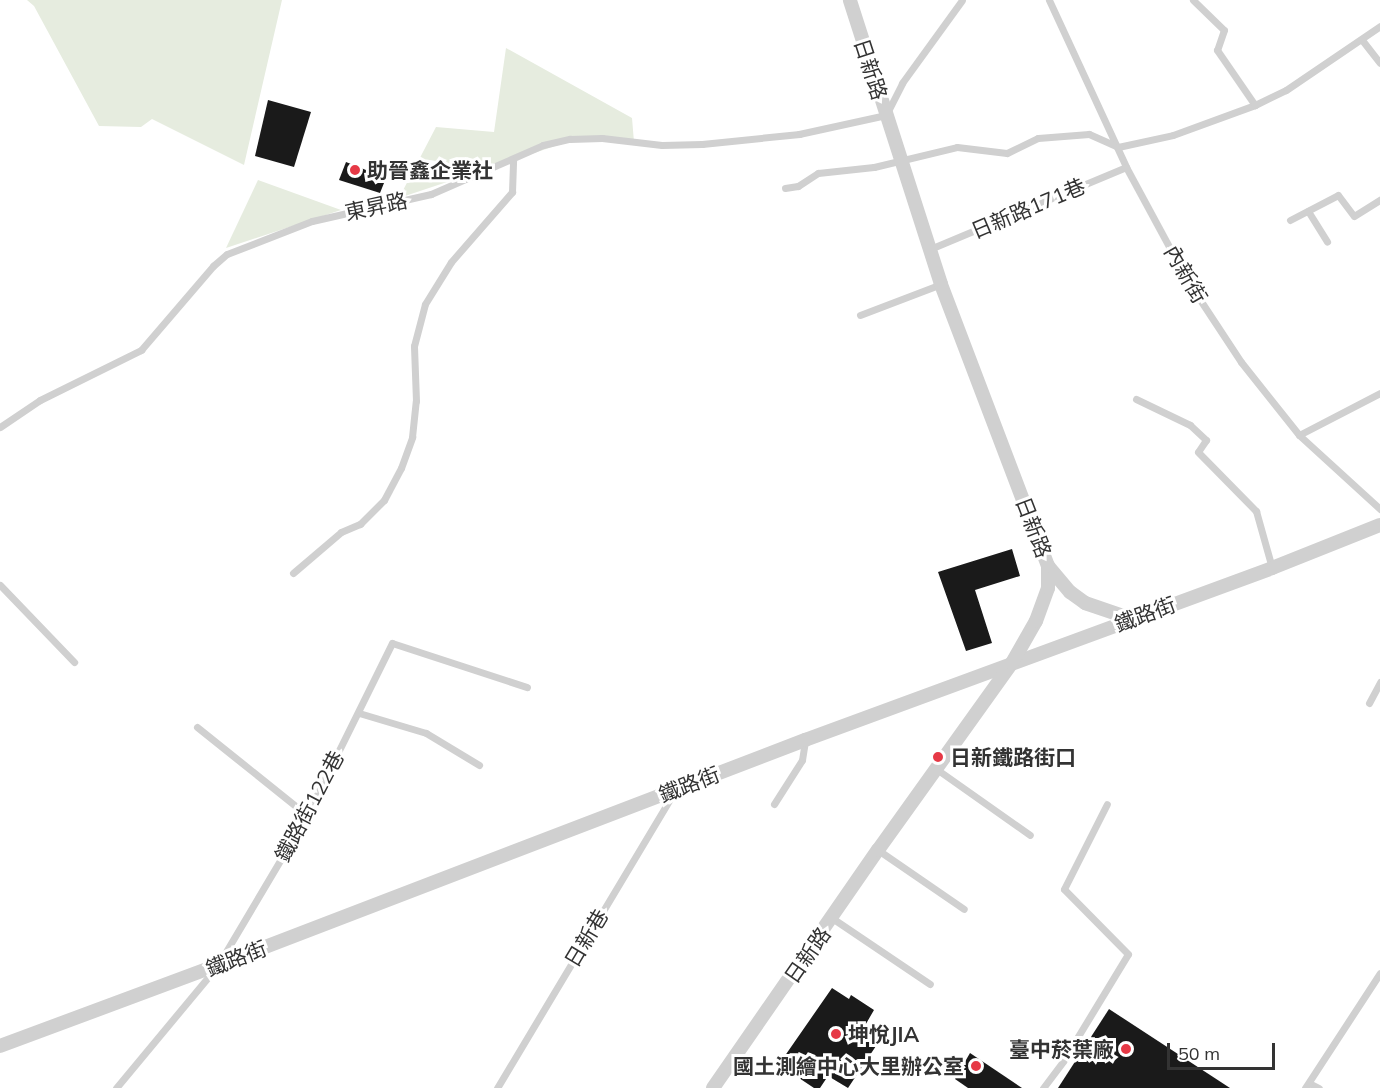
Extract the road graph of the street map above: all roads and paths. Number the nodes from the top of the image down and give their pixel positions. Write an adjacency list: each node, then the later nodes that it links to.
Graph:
1 (850, 0): 9 (street, 日新路)
2 (962, 0): 9 (lane)
3 (1049, 0): 10 (lane, 內新街)
4 (1193, 0): 8 (lane)
5 (1380, 26): 6 (lane)
6 (1362, 40): 7 (lane); 8 (lane)
7 (1380, 63)
8 (1255, 105): 10 (lane)
9 (886, 115): 11 (street, 日新路); 12 (lane, 東昇路)
10 (1118, 147): 11 (lane); 13 (lane, 內新街)
11 (900, 159): 14 (lane); 19 (street, 日新路)
12 (513, 160): 24 (lane, 東昇路); 30 (lane)
13 (1126, 167): 19 (lane, 日新路171巷); 25 (lane, 內新街)
14 (785, 188)
15 (1380, 200): 16 (lane)
16 (1308, 211): 17 (lane); 18 (lane)
17 (1290, 220)
18 (1327, 242)
19 (930, 249): 20 (street, 日新路)
20 (941, 284): 21 (lane); 28 (street, 日新路)
21 (860, 315)
22 (1380, 393): 25 (lane)
23 (1136, 399): 29 (lane)
24 (0, 427)
25 (1299, 435): 26 (lane, 內新街)
26 (1380, 509)
27 (1380, 525): 29 (street, 鐵路街)
28 (1048, 567): 32 (street); 34 (street, 日新路)
29 (1272, 568): 32 (street, 鐵路街)
30 (293, 573)
31 (0, 585): 33 (lane)
32 (1132, 619): 34 (street, 鐵路街)
33 (74, 662)
34 (1012, 663): 40 (street, 鐵路街); 42 (street, 日新路)
35 (1380, 682): 37 (lane)
36 (527, 687): 38 (lane, 鐵路街122巷)
37 (1369, 703)
38 (358, 713): 41 (lane); 46 (lane, 鐵路街122巷)
39 (196, 727): 46 (lane)
40 (805, 740): 43 (street, 鐵路街); 44 (lane)
41 (479, 765)
42 (935, 768): 47 (lane); 48 (street, 日新路)
43 (675, 789): 51 (street, 鐵路街); 58 (lane, 日新巷)
44 (774, 804)
45 (1107, 804): 59 (lane)
46 (307, 815): 51 (lane, 鐵路街122巷)
47 (1030, 835)
48 (878, 849): 49 (lane); 50 (street, 日新路)
49 (964, 909)
50 (832, 918): 53 (lane); 56 (street, 日新路)
51 (218, 965): 54 (street, 鐵路街); 57 (lane, 鐵路街122巷)
52 (1380, 973): 55 (lane)
53 (930, 984)
54 (0, 1046)
55 (1307, 1085): 60 (lane)
56 (718, 1086)
57 (116, 1088)
58 (497, 1088)
59 (1043, 1088)
60 (1319, 1088)

